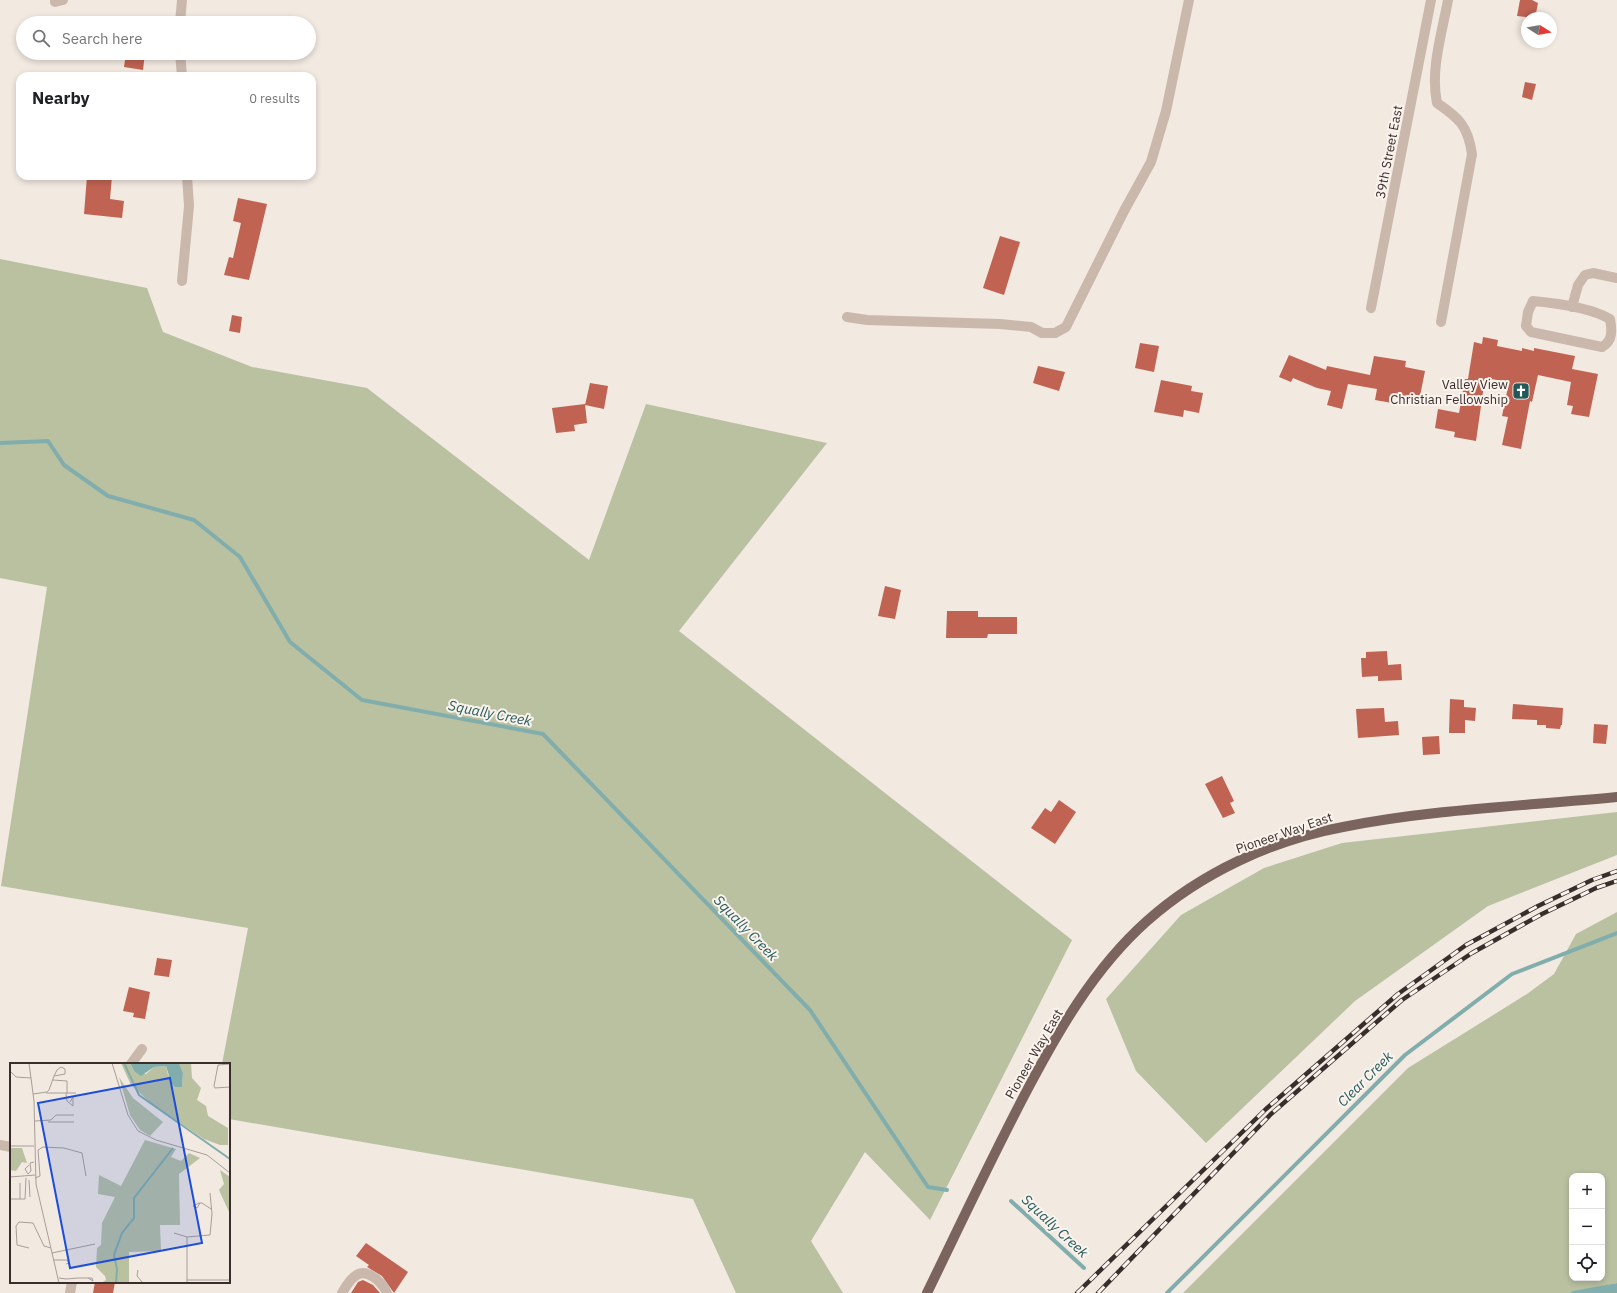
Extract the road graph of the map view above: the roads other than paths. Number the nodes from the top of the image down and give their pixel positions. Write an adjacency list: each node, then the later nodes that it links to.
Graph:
1 (54, 0): 2 (street)
2 (63, 0)
3 (182, 0): 7 (street)
4 (1189, 0): 15 (street)
5 (1431, 0): 14 (street, 39th Street East)
6 (1448, 0): 16 (street)
7 (181, 16)
8 (180, 60): 9 (street)
9 (182, 72)
10 (187, 180): 12 (street)
11 (1617, 278): 13 (street)
12 (182, 281)
13 (1572, 307): 13 (street)
14 (1372, 308)
15 (847, 317)
16 (1441, 322)
17 (1617, 797): 26 (main road, Pioneer Way East)
18 (142, 1049): 19 (street)
19 (132, 1063)
20 (0, 1145): 21 (street)
21 (10, 1147)
22 (72, 1283): 23 (street)
23 (70, 1293)
24 (342, 1293): 25 (street)
25 (387, 1293)
26 (927, 1293)

